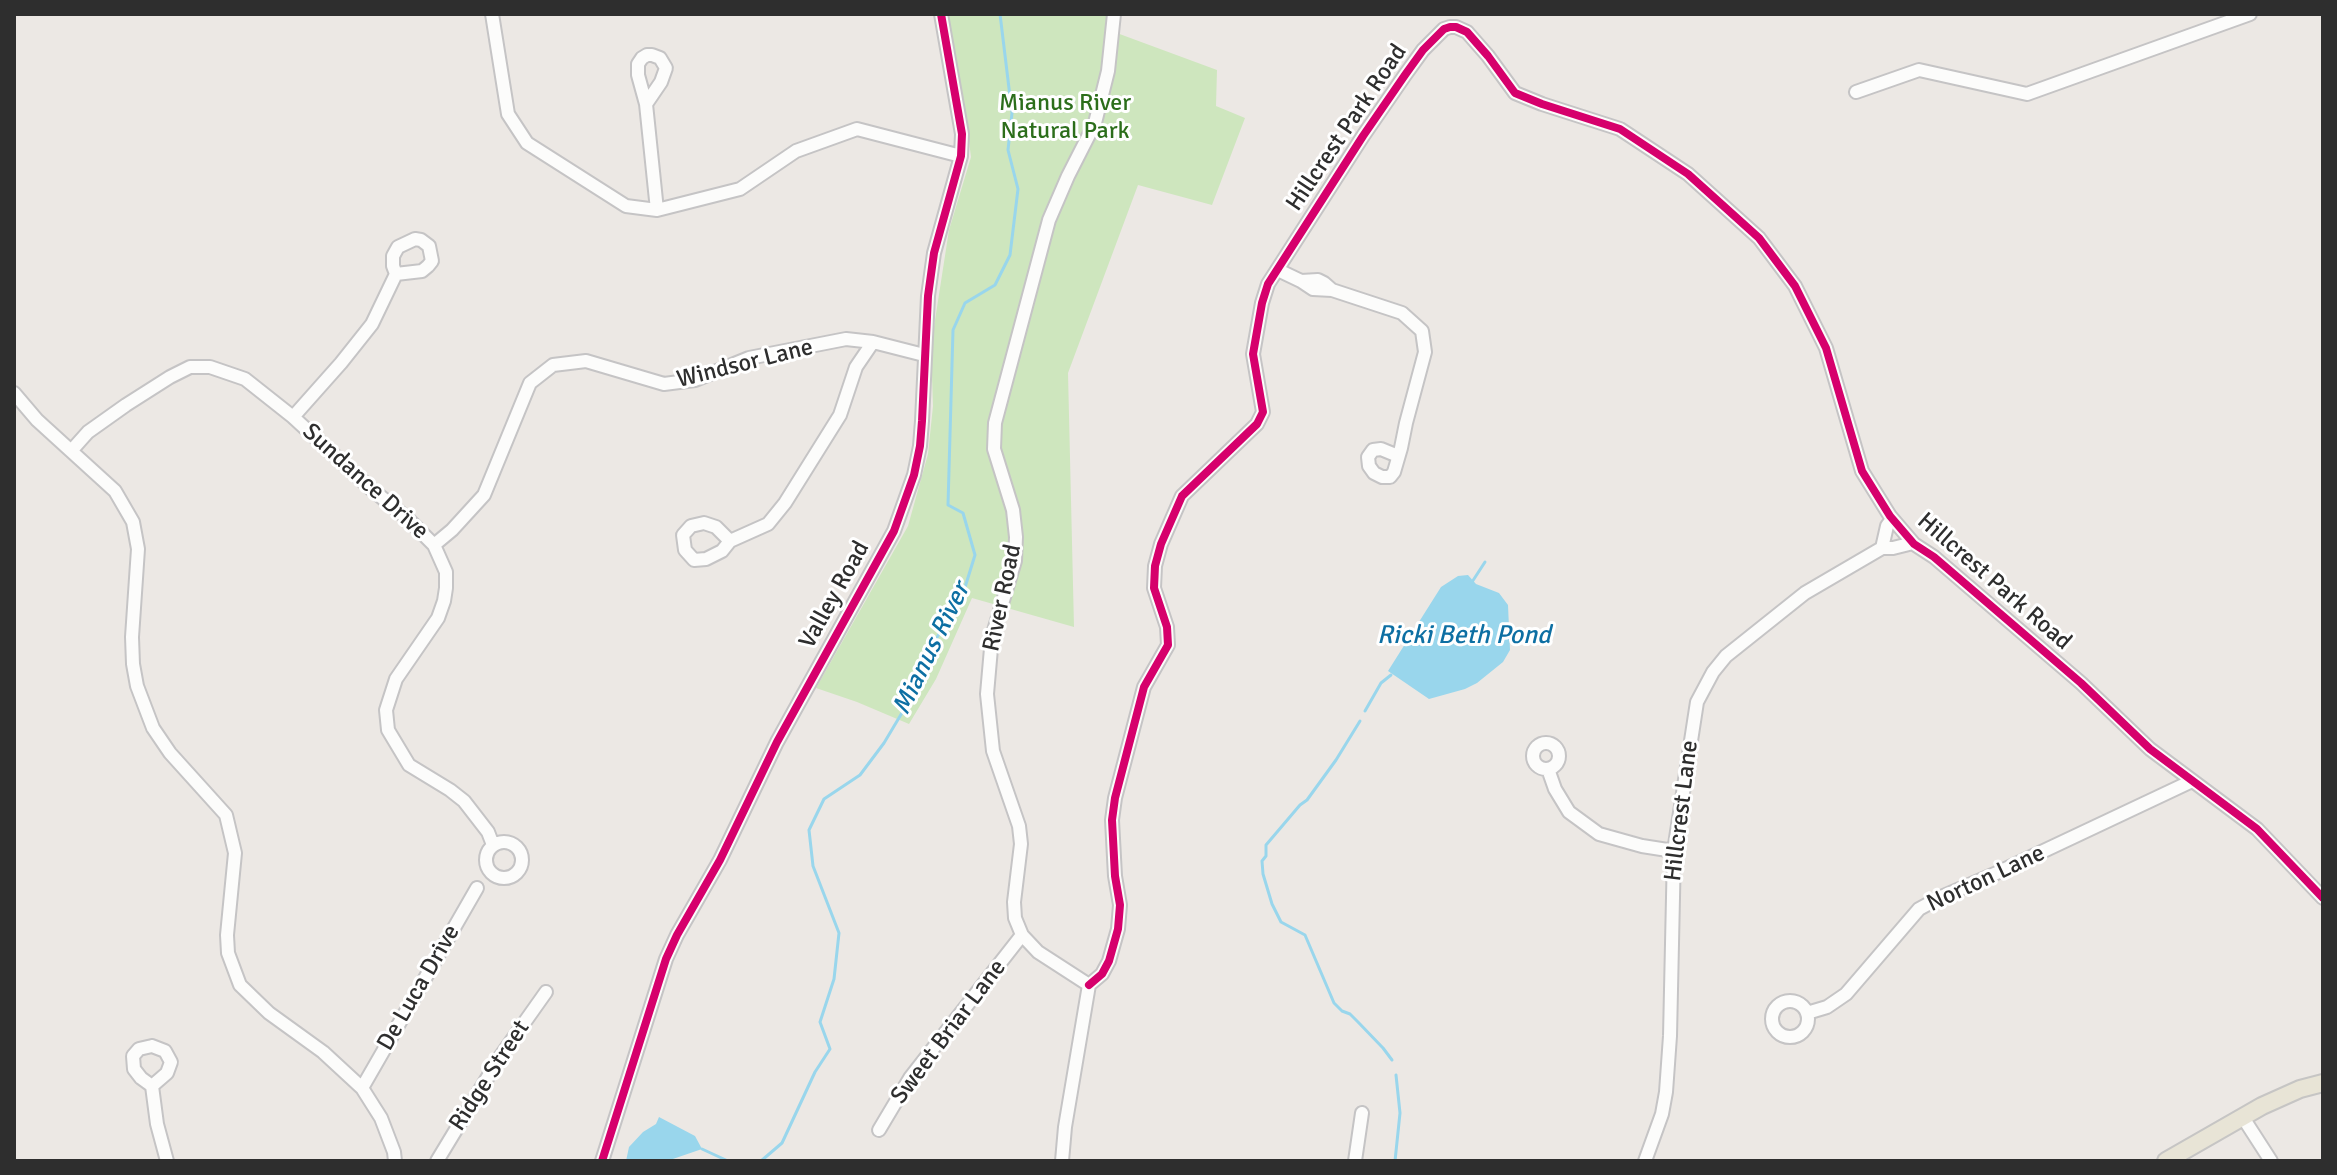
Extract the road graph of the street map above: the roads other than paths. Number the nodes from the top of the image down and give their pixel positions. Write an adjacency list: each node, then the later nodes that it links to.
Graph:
1 (492, 14): 8 (street)
2 (941, 14): 7 (street, Valley Road)
3 (1114, 14): 28 (street, River Road)
4 (2250, 14): 5 (street)
5 (1856, 92)
6 (646, 104): 8 (street)
7 (961, 156): 8 (street); 12 (street, Valley Road)
8 (657, 210)
9 (1278, 270): 16 (street); 17 (street, Hillcrest Park Road); 29 (street, Hillcrest Park Road)
10 (396, 274): 14 (street)
11 (873, 342): 12 (street, Windsor Lane); 18 (street); 20 (street, Windsor Lane)
12 (924, 355): 41 (street, Valley Road)
13 (14, 393): 15 (street)
14 (293, 417): 15 (street, Sundance Drive); 20 (street, Sundance Drive)
15 (71, 451): 34 (street)
16 (1398, 456)
17 (1892, 519): 19 (street, Hillcrest Park Road); 21 (street)
18 (730, 541)
19 (1913, 543): 21 (street, Hillcrest Lane); 23 (street, Hillcrest Park Road)
20 (434, 545): 24 (street, Sundance Drive)
21 (1882, 548): 25 (street, Hillcrest Lane)
22 (1548, 769): 25 (street)
23 (2192, 781): 27 (street, Hillcrest Park Road); 31 (street, Norton Lane)
24 (493, 845)
25 (1674, 851): 44 (street, Hillcrest Lane)
26 (477, 888): 34 (street, De Luca Drive)
27 (2323, 898)
28 (1022, 935): 29 (street); 37 (street, Sweet Briar Lane)
29 (1089, 985): 42 (street)
30 (546, 992): 40 (street, Ridge Street)
31 (1807, 1013)
32 (2323, 1083): 36 (main road)
33 (152, 1086): 38 (street)
34 (362, 1088): 39 (street)
35 (1362, 1113): 43 (street)
36 (2242, 1116): 45 (main road); 46 (street)
37 (879, 1130)
38 (167, 1161)
39 (395, 1161)
40 (437, 1161)
41 (602, 1161)
42 (1062, 1161)
43 (1355, 1161)
44 (1645, 1161)
45 (2166, 1161)
46 (2271, 1161)

